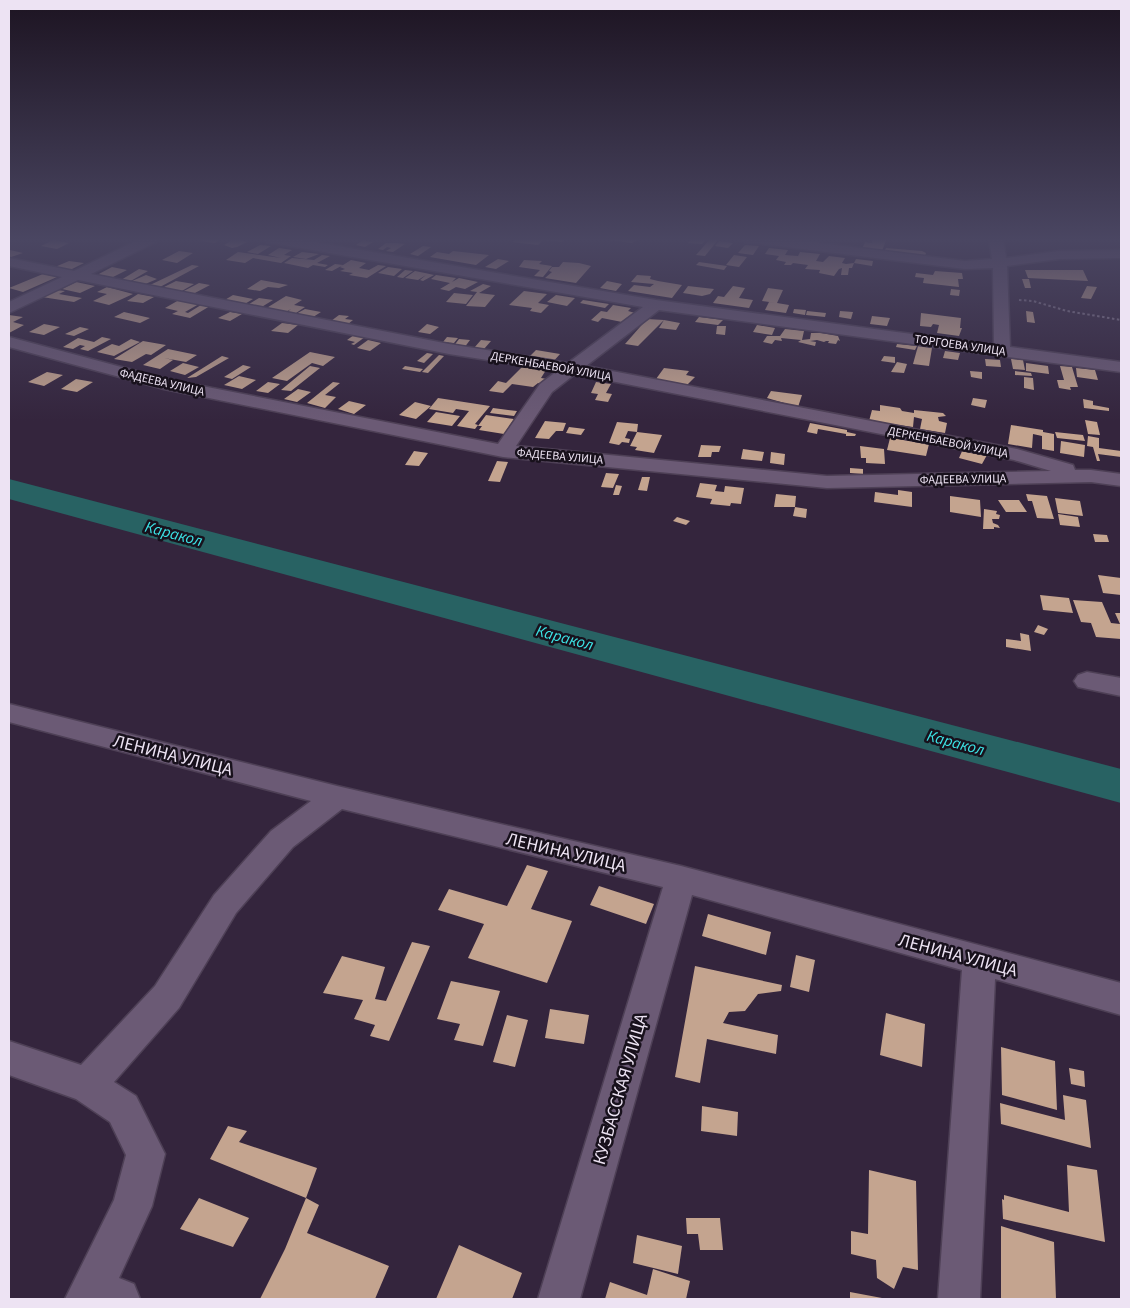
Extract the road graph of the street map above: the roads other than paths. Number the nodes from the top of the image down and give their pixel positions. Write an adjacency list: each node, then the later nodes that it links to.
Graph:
1 (28, 299): 6 (street)
2 (195, 299): 10 (street, ДЕРКЕНБАЕВОЙ УЛИЦА)
3 (621, 299): 5 (street, ТОРГОЕВА УЛИЦА)
4 (1001, 299): 8 (street)
5 (656, 305): 8 (street, ТОРГОЕВА УЛИЦА); 10 (street)
6 (9, 308)
7 (9, 342): 11 (street, ФАДЕЕВА УЛИЦА)
8 (1002, 351): 9 (street, ТОРГОЕВА УЛИЦА)
9 (1121, 367)
10 (574, 369): 11 (street); 12 (street, ДЕРКЕНБАЕВОЙ УЛИЦА)
11 (503, 451): 12 (street, ФАДЕЕВА УЛИЦА)
12 (1091, 476): 13 (street, ФАДЕЕВА УЛИЦА)
13 (1121, 480)
14 (1087, 681): 15 (street)
15 (1121, 687)
16 (9, 713): 17 (street, ЛЕНИНА УЛИЦА)
17 (337, 797): 18 (street, ЛЕНИНА УЛИЦА); 22 (street)
18 (681, 879): 19 (street, ЛЕНИНА УЛИЦА); 24 (street, КУЗБАССКАЯ УЛИЦА)
19 (979, 961): 20 (street, ЛЕНИНА УЛИЦА); 25 (street)
20 (1121, 999)
21 (9, 1058): 22 (street)
22 (87, 1085): 23 (street)
23 (99, 1296)
24 (559, 1299)
25 (959, 1299)

